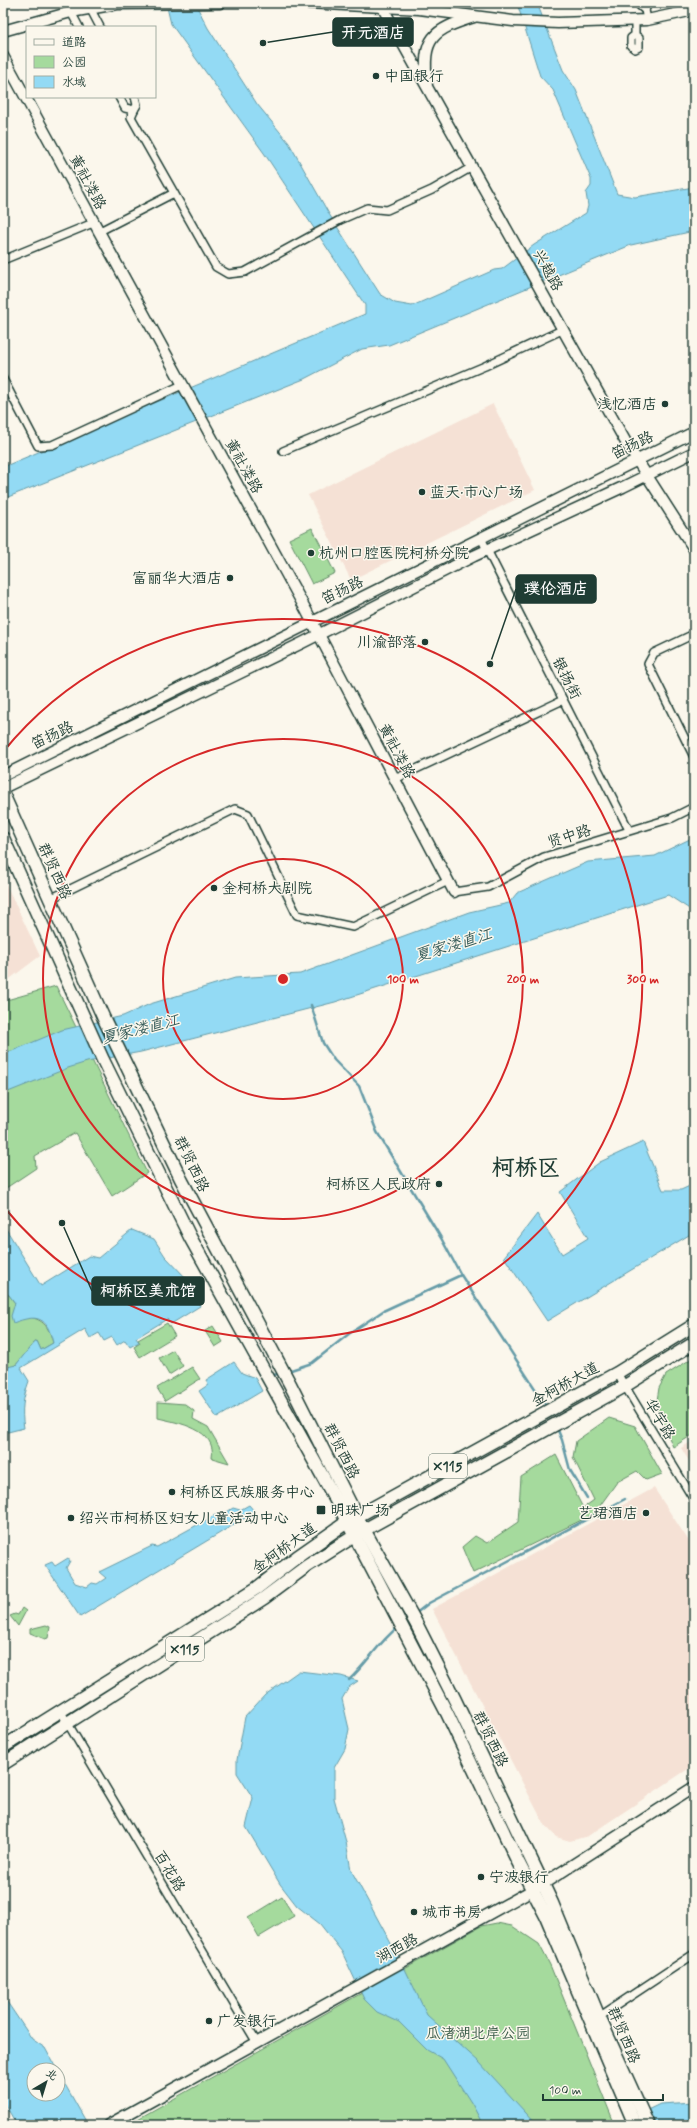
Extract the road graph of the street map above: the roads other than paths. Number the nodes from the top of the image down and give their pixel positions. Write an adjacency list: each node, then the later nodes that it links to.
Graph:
1 (116, 3): 6 (street); 8 (street)
2 (201, 3): 3 (street); 6 (street)
3 (220, 3)
4 (308, 3): 7 (street)
5 (640, 3): 10 (street)
6 (163, 4)
7 (381, 4): 12 (street); 19 (street, 兴越路)
8 (90, 8): 11 (street); 15 (street)
9 (694, 10): 10 (street)
10 (647, 11): 13 (street)
11 (70, 12): 14 (street); 16 (street)
12 (477, 16): 13 (street); 19 (street)
13 (635, 20): 17 (street)
14 (78, 26)
15 (99, 26)
16 (3, 31)
17 (635, 35)
18 (3, 56): 25 (street, 黄社溇路)
19 (428, 89): 23 (street, 兴越路)
20 (120, 98): 22 (street)
21 (135, 98): 22 (street)
22 (134, 110): 24 (street)
23 (472, 167): 24 (street); 27 (street, 兴越路)
24 (174, 193): 25 (street)
25 (95, 227): 26 (street); 29 (street, 黄社溇路)
26 (3, 260)
27 (564, 329): 31 (street); 33 (street, 兴越路)
28 (3, 379): 29 (street)
29 (183, 387): 38 (street, 黄社溇路)
30 (694, 432): 33 (street, 笛扬路)
31 (283, 450)
32 (694, 452): 34 (street, 笛扬路)
33 (636, 460): 34 (street, 兴越路); 35 (street, 笛扬路)
34 (647, 476): 36 (street, 兴越路); 37 (street, 笛扬路)
35 (481, 538): 37 (street, 银扬街); 38 (street, 笛扬路)
36 (694, 549)
37 (486, 550): 40 (street, 笛扬路); 41 (street, 银扬街)
38 (313, 621): 40 (street, 黄社溇路); 43 (street, 笛扬路)
39 (694, 634): 42 (street)
40 (320, 635): 44 (street, 黄社溇路); 45 (street, 笛扬路)
41 (563, 700): 44 (street); 48 (street, 银扬街)
42 (694, 757)
43 (3, 776)
44 (395, 779): 50 (street, 黄社溇路)
45 (3, 788)
46 (3, 794): 52 (main road, 群贤西路)
47 (694, 807): 48 (street, 贤中路)
48 (629, 830): 51 (street, 贤中路)
49 (3, 838): 58 (main road, 群贤西路)
50 (448, 881): 51 (street, 黄社溇路); 52 (street)
51 (454, 892)
52 (50, 898): 58 (main road, 群贤西路)
53 (694, 1325): 55 (main road, 金柯桥大道 / X115)
54 (694, 1343): 56 (main road, 金柯桥大道 / X115)
55 (617, 1373): 56 (street, 华宇路); 58 (main road, 金柯桥大道 / X115)
56 (625, 1386): 57 (street, 华宇路); 59 (main road, 金柯桥大道 / X115)
57 (694, 1500)
58 (352, 1520): 59 (main road, 群贤西路); 60 (main road, 金柯桥大道 / X115)
59 (359, 1533): 61 (main road, 金柯桥大道 / X115); 65 (main road, 群贤西路); 65 (main road, 群贤西路)
60 (61, 1712): 61 (street, 百花路); 62 (main road, 金柯桥大道 / X115)
61 (68, 1723): 63 (main road, 金柯桥大道 / X115); 68 (street, 百花路)
62 (3, 1747)
63 (3, 1764)
64 (694, 1787): 65 (street, 湖西路)
65 (538, 1887): 67 (main road, 群贤西路); 68 (street, 湖西路); 69 (main road, 群贤西路)
66 (694, 1954): 67 (street)
67 (599, 2017): 69 (main road, 群贤西路)
68 (257, 2043): 70 (street, 湖西路)
69 (632, 2105): 71 (main road, 群贤西路); 72 (main road, 群贤西路)
70 (108, 2125)
71 (635, 2125)
72 (648, 2125)

